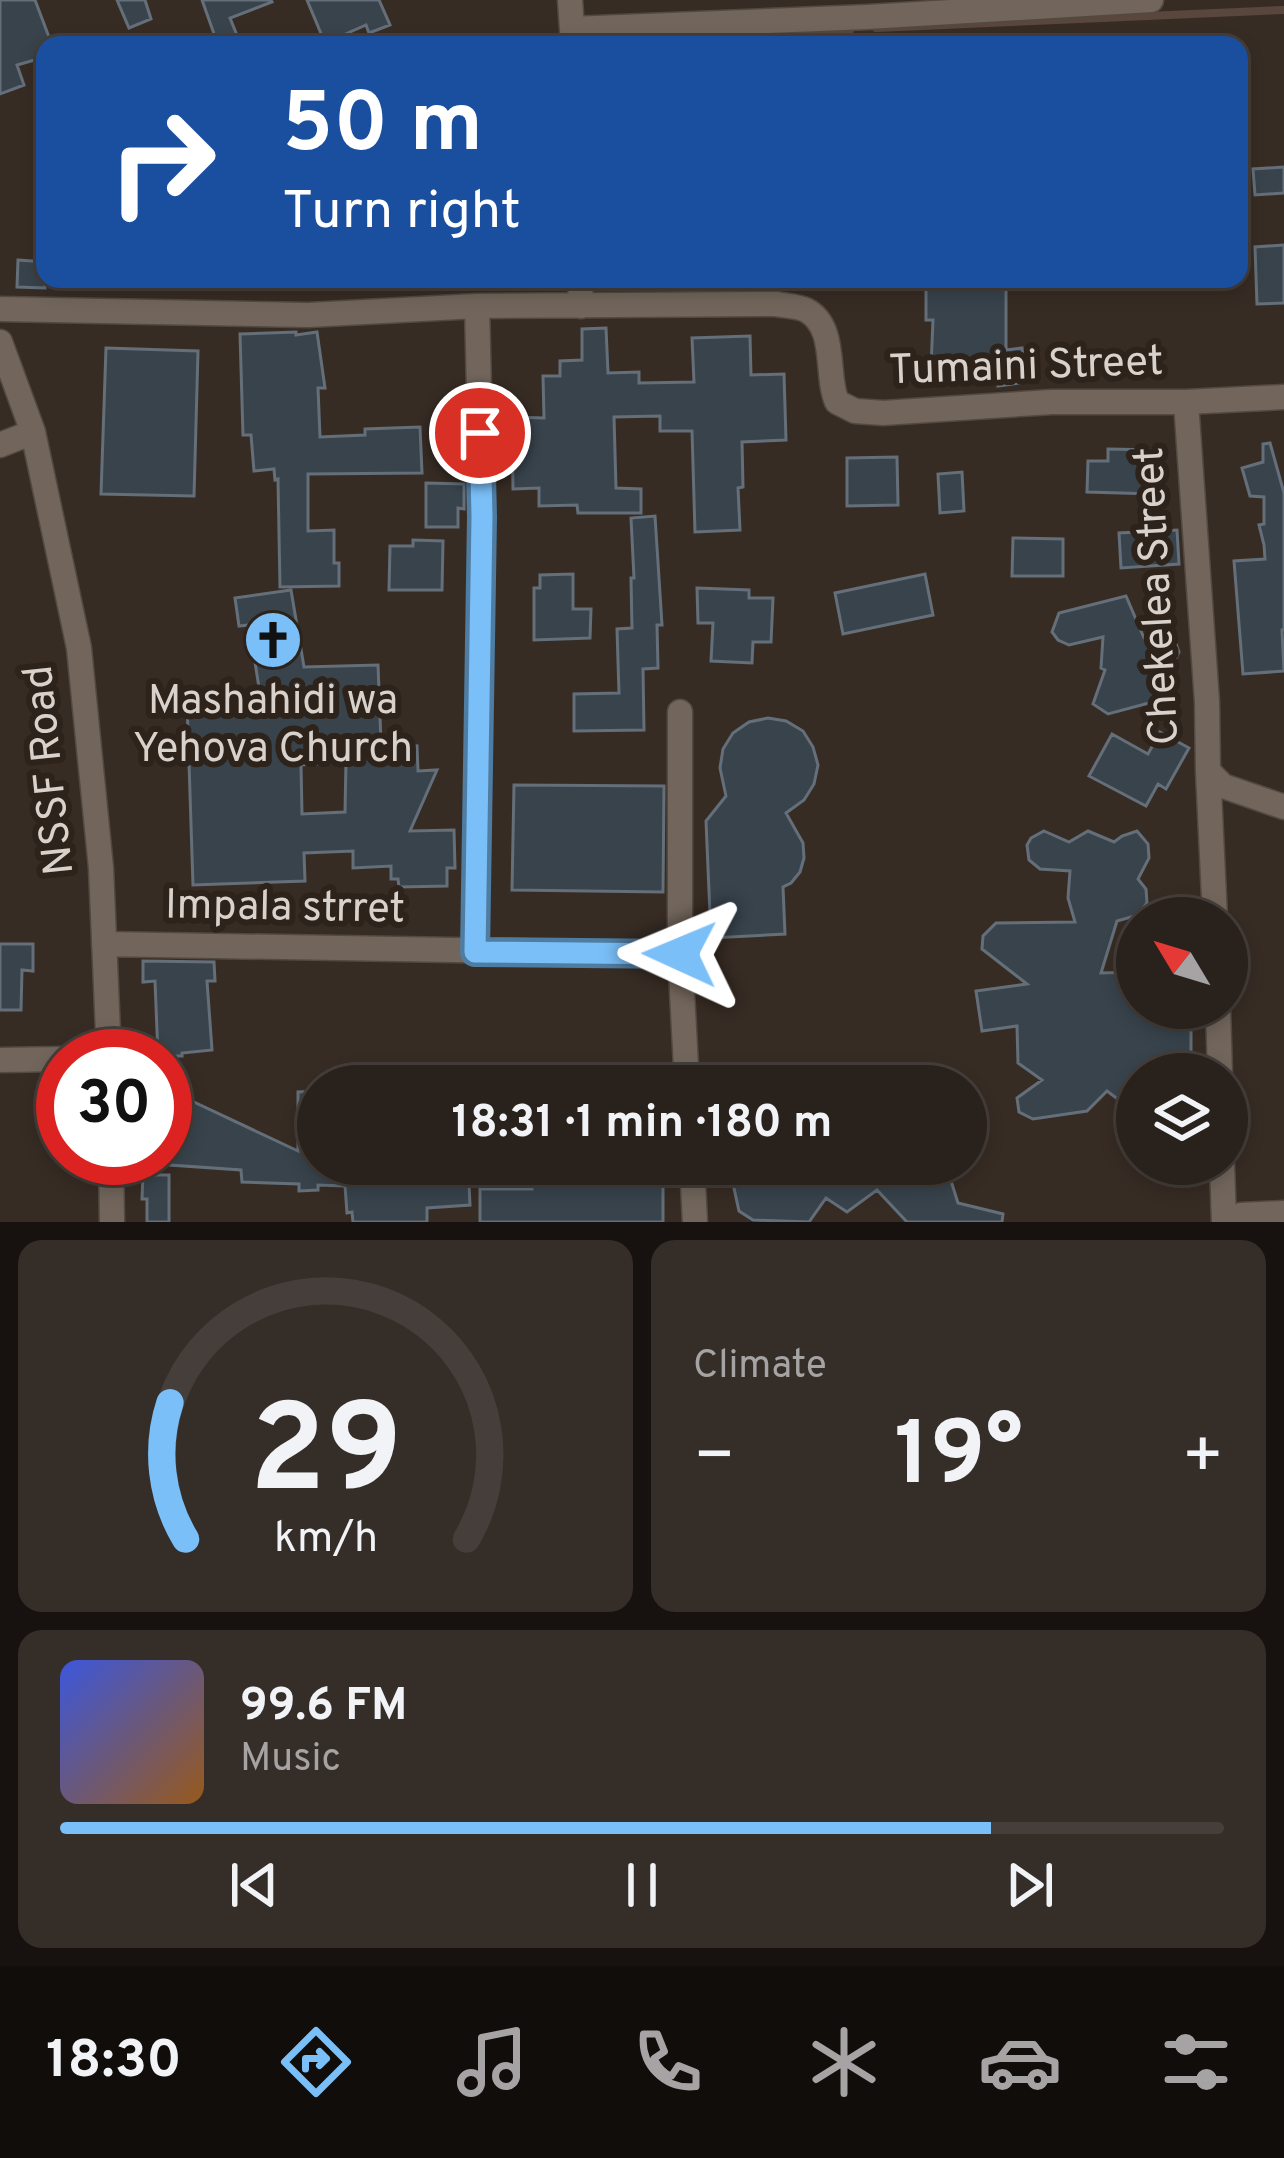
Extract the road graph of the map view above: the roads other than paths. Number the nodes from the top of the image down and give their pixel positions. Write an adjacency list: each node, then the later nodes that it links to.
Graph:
1 (570, 0): 3 (street)
2 (1151, 0): 4 (street)
3 (572, 36)
4 (586, 36)
5 (580, 288): 7 (street)
6 (477, 306): 7 (street, Tumaini Street); 8 (street, Tumaini Street); 19 (street)
7 (581, 307): 11 (street, Tumaini Street)
8 (0, 309)
9 (0, 342): 12 (street, NSSF Road)
10 (1284, 397): 11 (street)
11 (1186, 402): 15 (street, Chekelea Street)
12 (34, 432): 13 (street); 18 (street, NSSF Road)
13 (0, 446)
14 (680, 712): 20 (street)
15 (1208, 771): 16 (street, Chekelea Street); 17 (street)
16 (1284, 808)
17 (1214, 897)
18 (104, 944): 19 (street, Impala strret); 21 (street, NSSF Road)
19 (475, 952): 20 (street, Impala strret)
20 (680, 954): 24 (street)
21 (108, 1029)
22 (36, 1059): 23 (street)
23 (0, 1060)
24 (686, 1065)
25 (111, 1185): 29 (street)
26 (693, 1185): 30 (street)
27 (1223, 1185): 31 (street)
28 (1284, 1213): 31 (street)
29 (112, 1222)
30 (695, 1222)
31 (1225, 1222)

